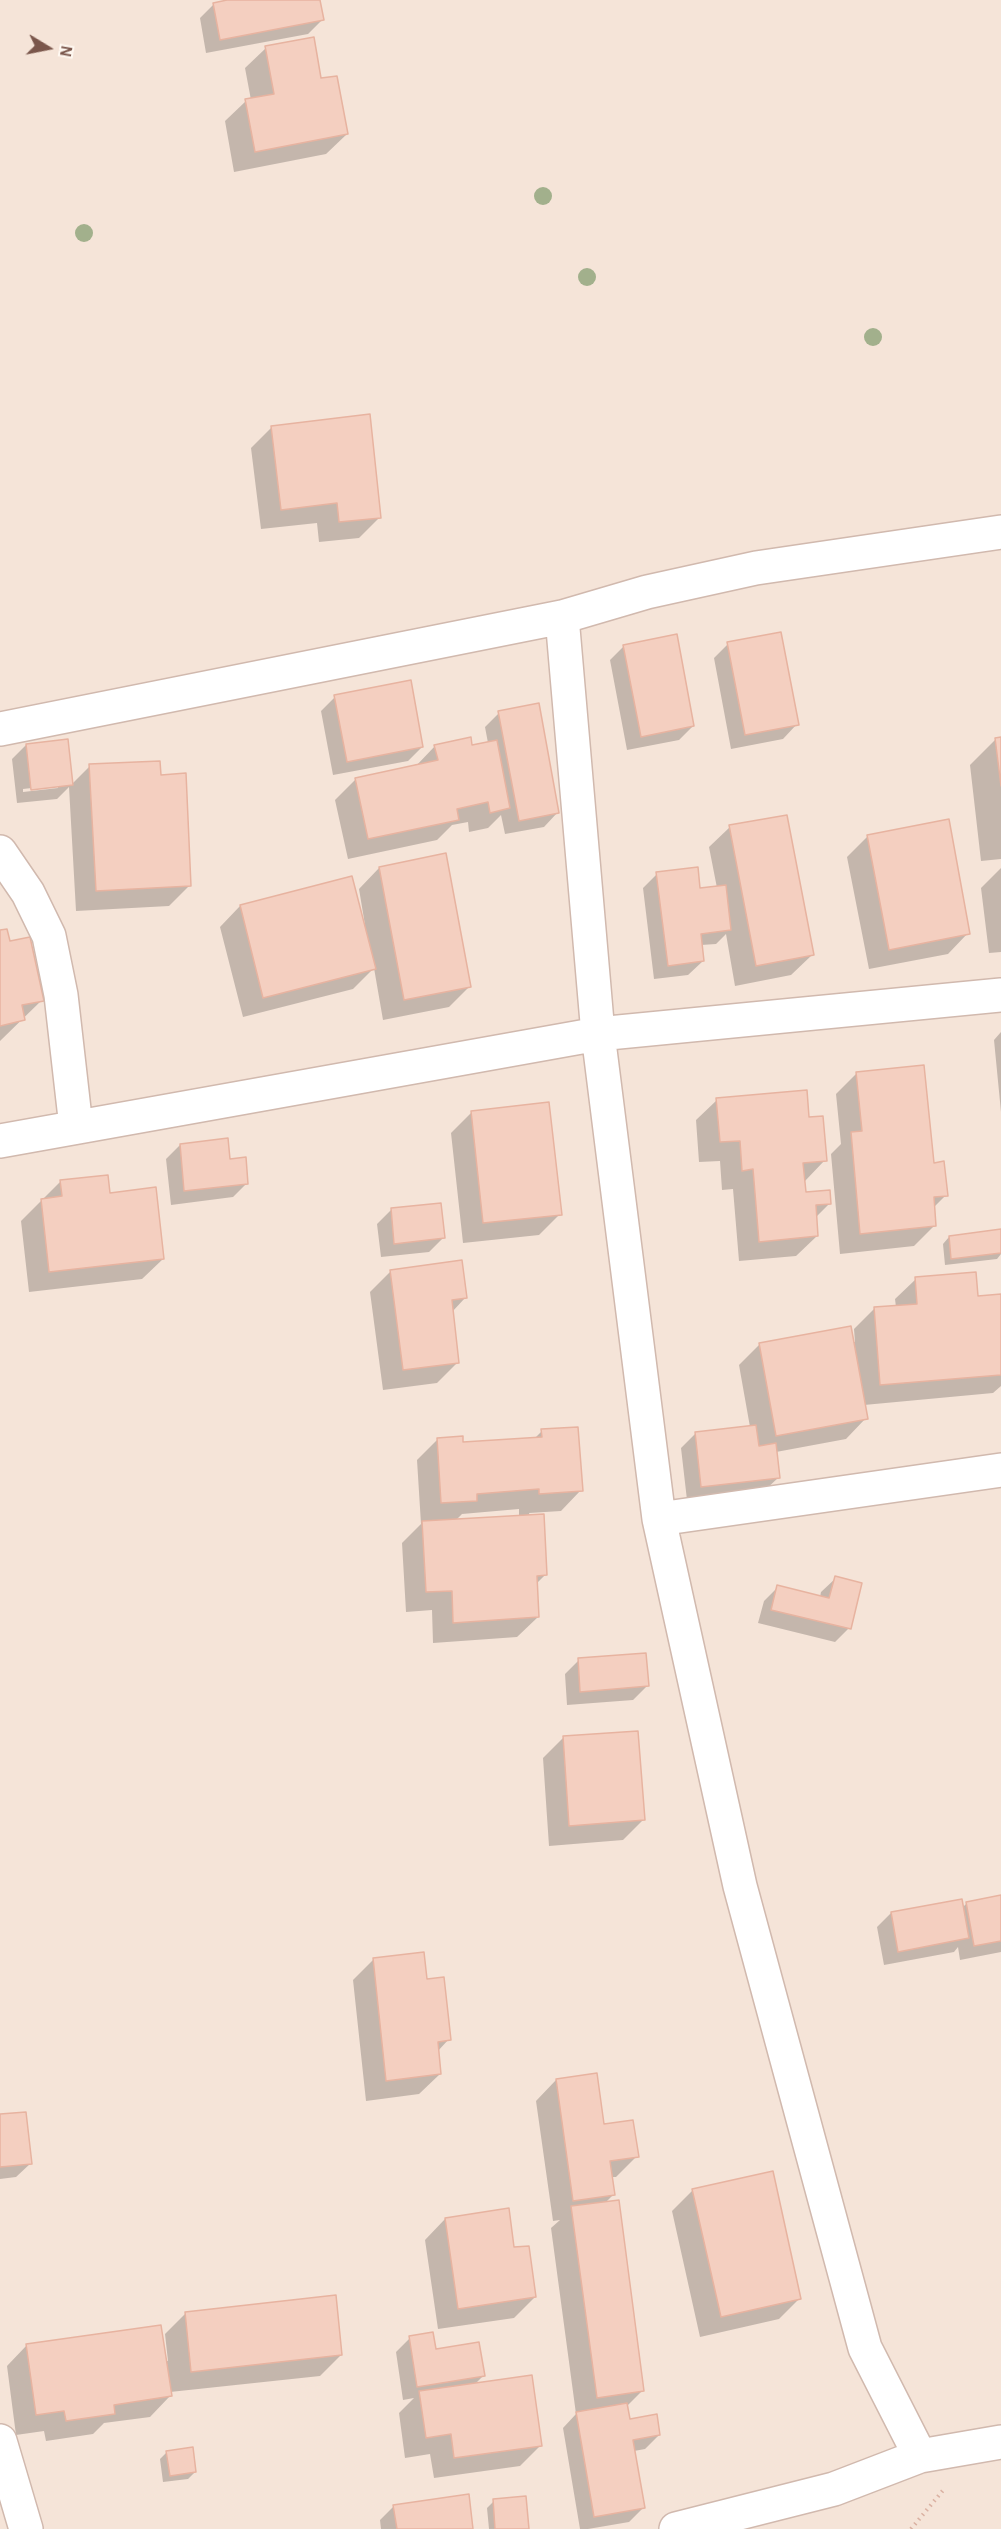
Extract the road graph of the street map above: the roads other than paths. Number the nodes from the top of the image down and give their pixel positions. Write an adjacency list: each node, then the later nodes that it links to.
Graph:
1 (1001, 532): 2 (street)
2 (562, 617): 3 (street); 6 (street)
3 (0, 729)
4 (0, 852): 7 (street)
5 (1001, 995): 6 (street)
6 (598, 1034): 7 (street); 10 (street)
7 (76, 1127): 8 (street)
8 (0, 1141)
9 (1001, 1470): 10 (street)
10 (659, 1519): 13 (street)
11 (0, 2441): 14 (street)
12 (1001, 2442): 13 (street)
13 (921, 2456): 15 (street)
14 (26, 2529)
15 (676, 2529)

